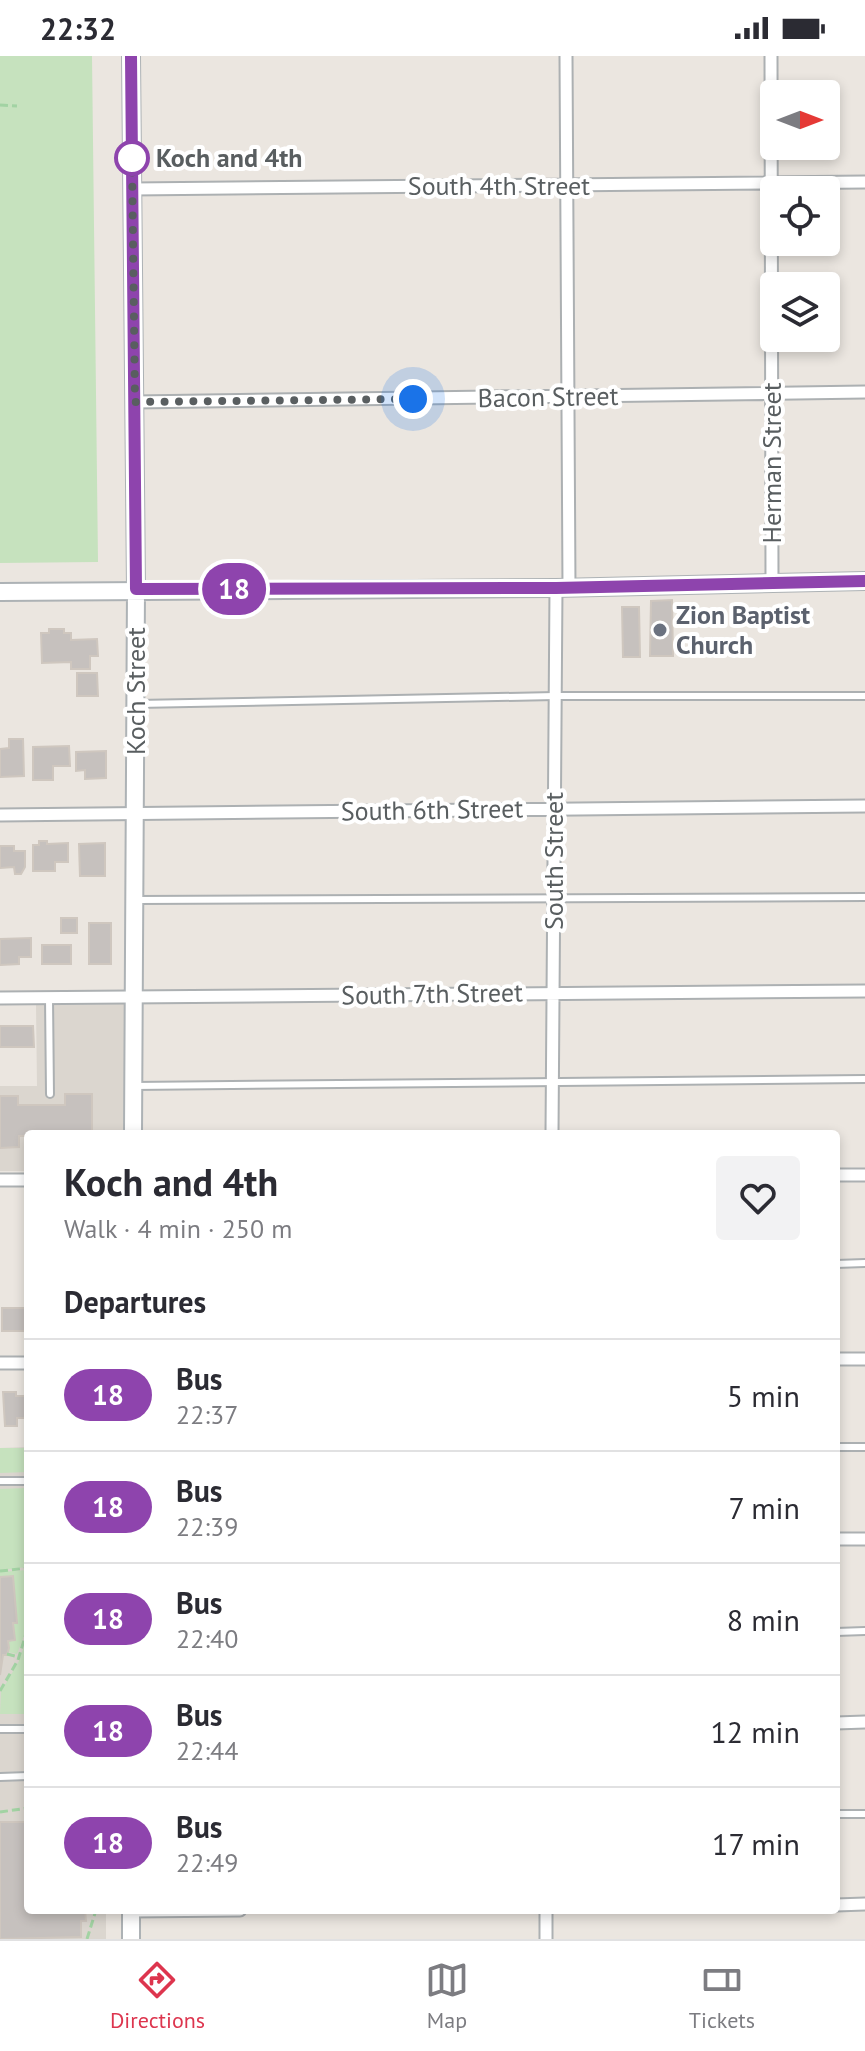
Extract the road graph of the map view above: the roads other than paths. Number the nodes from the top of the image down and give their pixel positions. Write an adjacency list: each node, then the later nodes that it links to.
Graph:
1 (131, 56): 9 (street, Koch Street)
2 (566, 56): 8 (street, South Street)
3 (771, 56): 4 (street, Herman Street)
4 (772, 176)
5 (865, 182): 6 (street, South 4th Street)
6 (840, 183)
7 (760, 184): 8 (street, South 4th Street)
8 (567, 185): 9 (street, South 4th Street); 13 (street, South Street)
9 (133, 189): 14 (street, Koch Street)
10 (772, 256): 12 (street, Herman Street)
11 (865, 392): 12 (street, Bacon Street)
12 (771, 393): 13 (street, Bacon Street); 16 (street, Herman Street)
13 (568, 397): 14 (street, Bacon Street); 17 (street, South Street)
14 (135, 402): 18 (street, Koch Street)
15 (865, 581): 16 (street)
16 (772, 583): 17 (street)
17 (562, 588): 18 (street); 20 (street, South Street)
18 (136, 589): 19 (street); 22 (street, Koch Street)
19 (0, 592)
20 (555, 696): 21 (lane); 22 (lane); 24 (street, South Street)
21 (865, 696)
22 (135, 704): 25 (street, Koch Street)
23 (865, 806): 24 (street, South 6th Street)
24 (554, 808): 25 (street, South 6th Street); 27 (street, South Street)
25 (135, 813): 26 (street, South 6th Street); 29 (street, Koch Street)
26 (0, 815)
27 (553, 897): 28 (lane); 29 (lane); 31 (street, South Street)
28 (865, 897)
29 (135, 900): 32 (street, Koch Street)
30 (865, 991): 31 (street, South 7th Street)
31 (552, 993): 32 (street, South 7th Street); 36 (street, South Street)
32 (134, 997): 34 (street, South 7th Street); 37 (street, Koch Street)
33 (0, 998): 34 (street, South 7th Street)
34 (49, 998): 38 (lane)
35 (865, 1079): 36 (lane)
36 (552, 1080): 37 (lane); 40 (street, South Street)
37 (133, 1086): 39 (street, Koch Street)
38 (50, 1094)
39 (133, 1130)
40 (552, 1130)
41 (840, 1175): 42 (street)
42 (865, 1175)
43 (0, 1180): 44 (street)
44 (24, 1180)
45 (865, 1263): 46 (lane)
46 (840, 1264)
47 (840, 1359): 48 (street)
48 (865, 1359)
49 (0, 1363): 50 (street)
50 (24, 1363)
51 (840, 1447): 52 (lane)
52 (865, 1447)
53 (0, 1481): 54 (lane)
54 (24, 1481)
55 (840, 1539): 56 (street)
56 (865, 1539)
57 (865, 1631): 58 (lane)
58 (840, 1632)
59 (865, 1722): 60 (street)
60 (840, 1723)
61 (0, 1729): 62 (lane)
62 (24, 1729)
63 (24, 1776): 64 (lane)
64 (0, 1777)
65 (840, 1814): 66 (lane)
66 (865, 1814)
67 (865, 1904): 68 (street)
68 (840, 1905)
69 (131, 1914): 71 (street)
70 (546, 1914): 72 (street)
71 (131, 1939)
72 (546, 1939)

